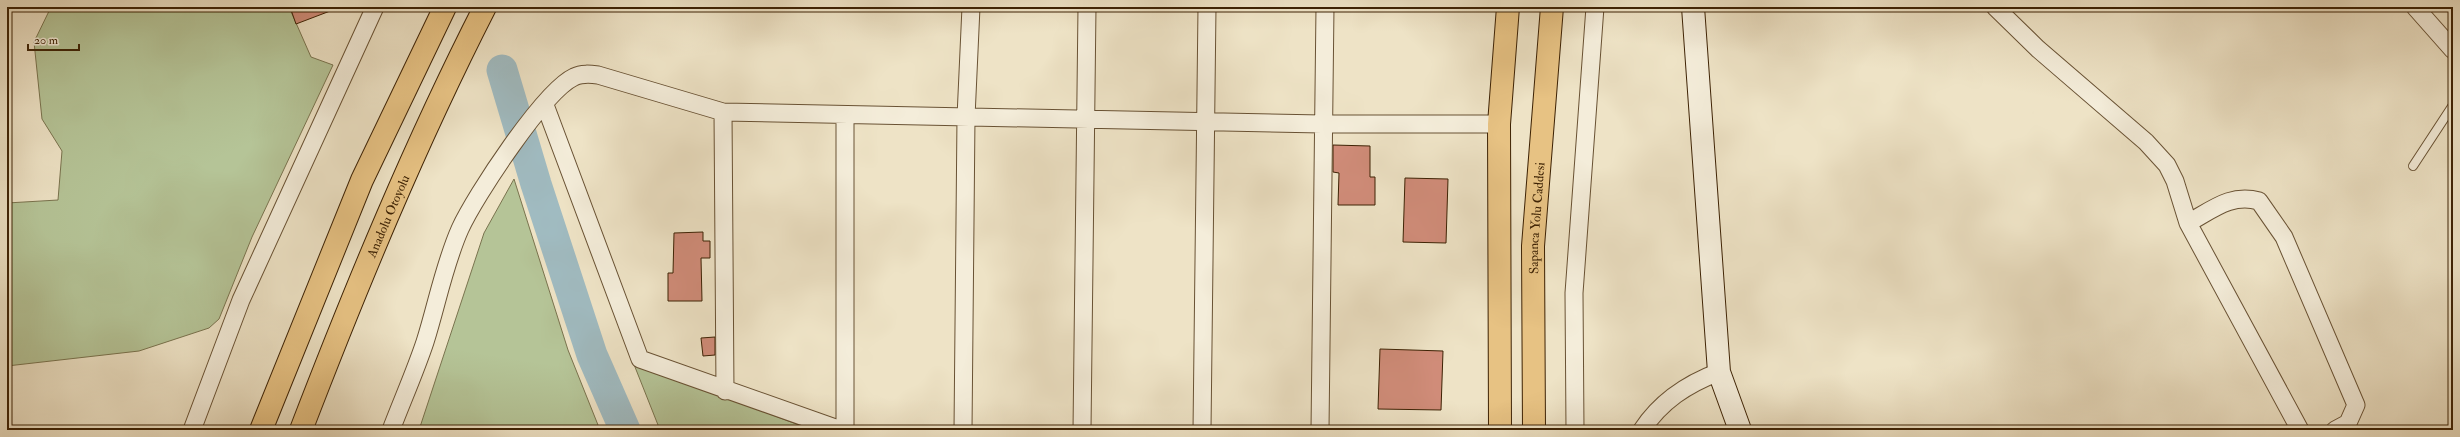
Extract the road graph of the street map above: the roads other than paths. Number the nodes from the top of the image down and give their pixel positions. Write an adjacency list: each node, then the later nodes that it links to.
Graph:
1 (375, 7): 28 (street)
2 (445, 7): 29 (highway)
3 (485, 7): 30 (highway, Anadolu Otoyolu)
4 (971, 7): 19 (street)
5 (1087, 7): 20 (street)
6 (1207, 7): 21 (street)
7 (1325, 7): 22 (street)
8 (1508, 7): 23 (highway)
9 (1552, 7): 39 (highway, Sapanca Yolu Caddesi)
10 (1596, 7): 40 (street)
11 (1694, 7): 26 (street)
12 (1995, 7): 25 (street)
13 (2415, 7): 14 (street)
14 (2453, 50)
15 (544, 105): 17 (street); 27 (street); 31 (street)
16 (2453, 105): 24 (lane)
17 (723, 112): 18 (street); 27 (street)
18 (845, 115): 19 (street); 33 (street)
19 (966, 117): 20 (street); 34 (street)
20 (1086, 120): 21 (street); 35 (street)
21 (1205, 121): 22 (street); 36 (street)
22 (1322, 124): 23 (street); 37 (street)
23 (1499, 124): 38 (highway)
24 (2413, 166)
25 (2188, 223): 43 (street); 44 (street)
26 (1719, 372): 41 (street); 42 (street)
27 (725, 390): 32 (street)
28 (192, 430)
29 (261, 430)
30 (301, 430)
31 (391, 430)
32 (841, 430)
33 (845, 430)
34 (963, 430)
35 (1082, 430)
36 (1202, 430)
37 (1320, 430)
38 (1500, 430)
39 (1534, 430)
40 (1575, 430)
41 (1642, 430)
42 (1740, 430)
43 (2300, 430)
44 (2335, 430)

